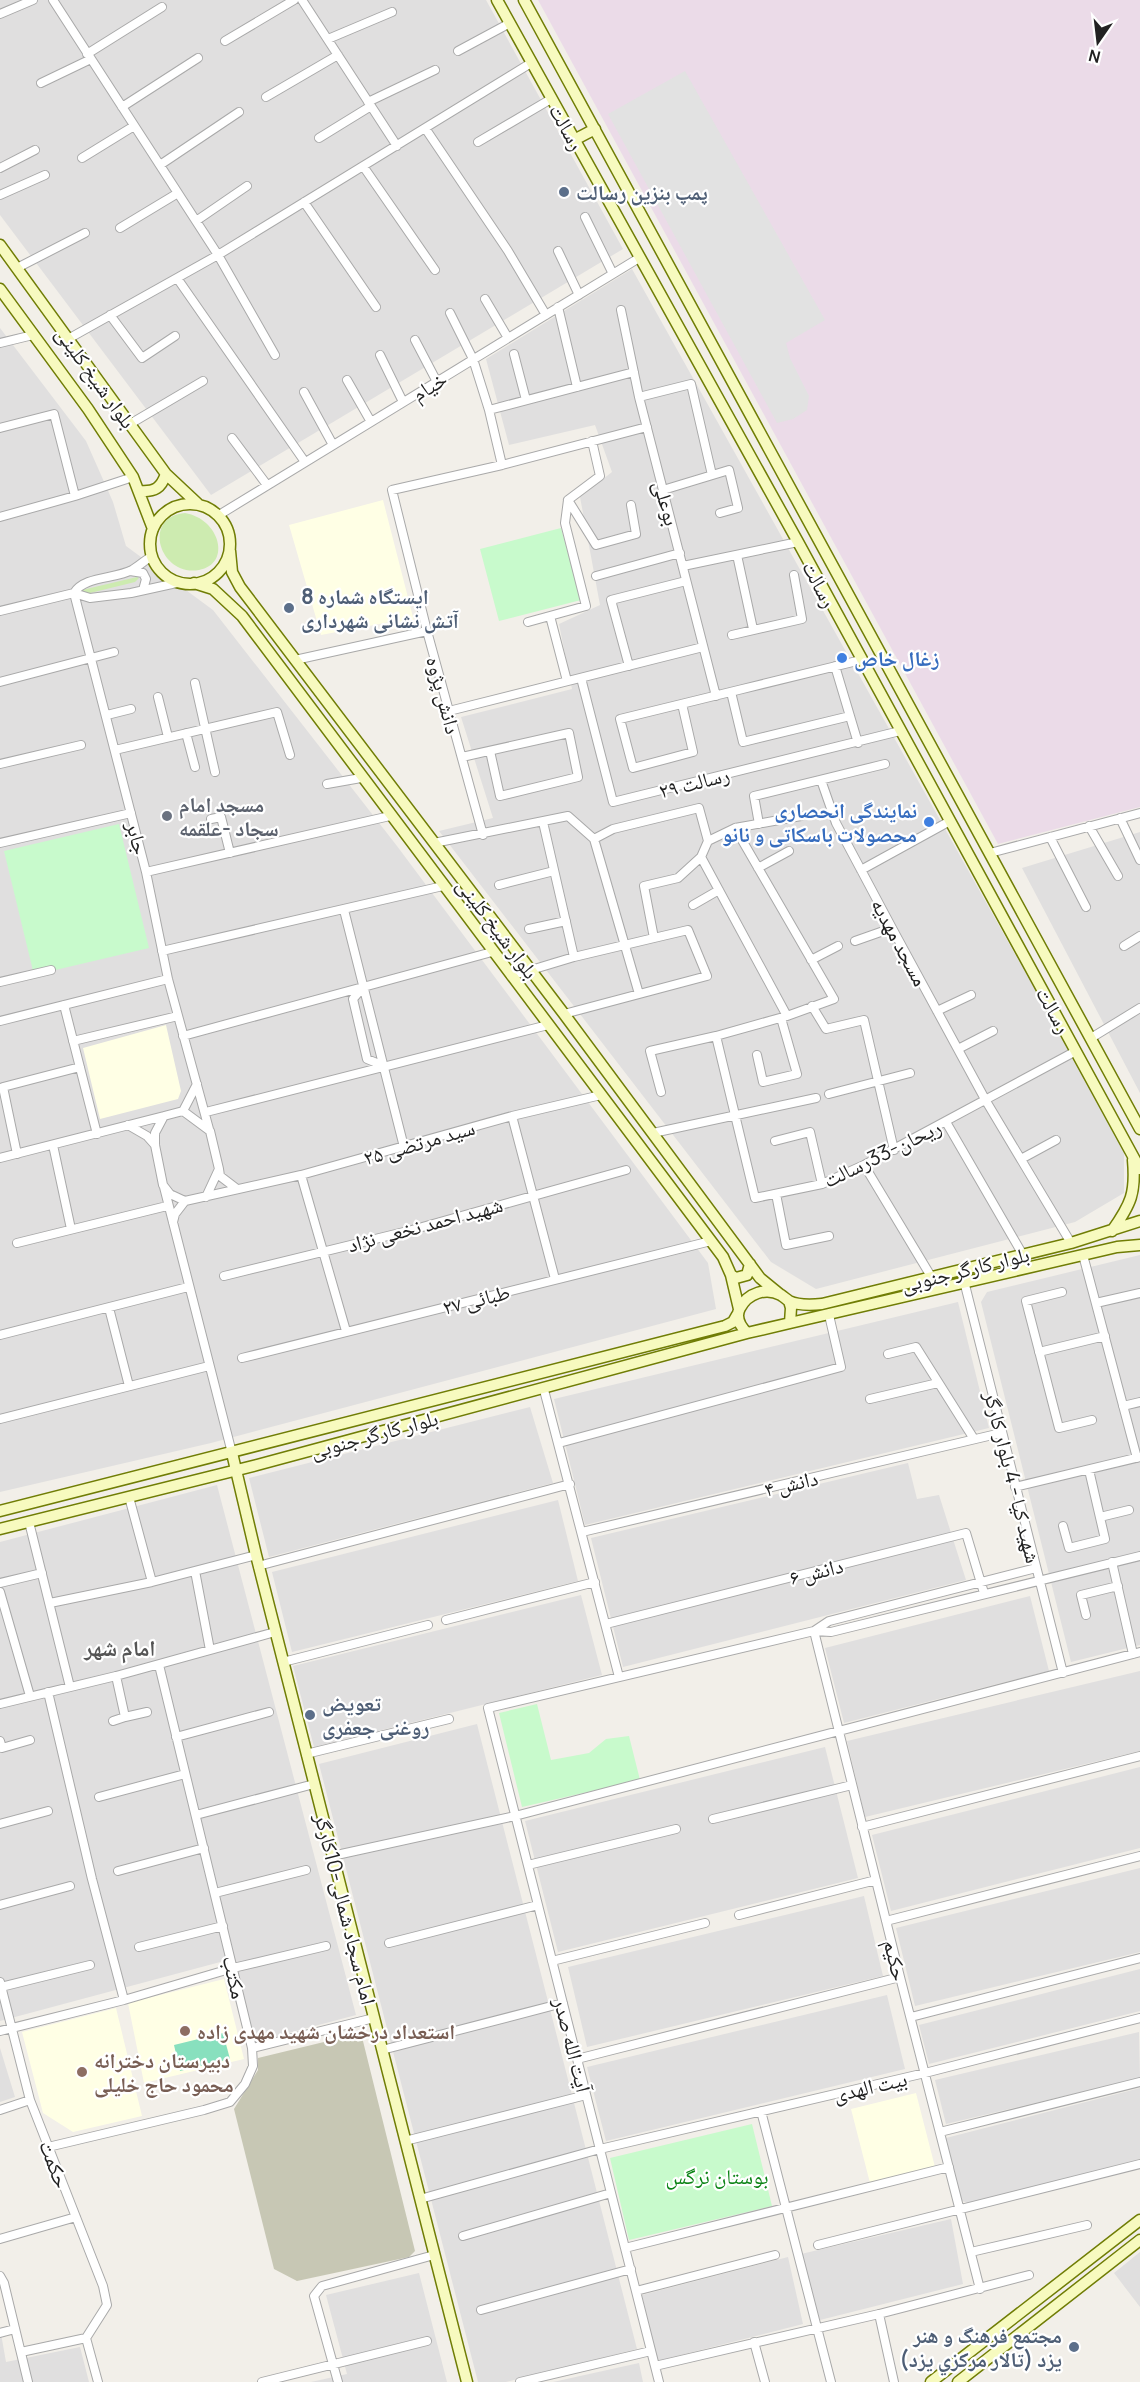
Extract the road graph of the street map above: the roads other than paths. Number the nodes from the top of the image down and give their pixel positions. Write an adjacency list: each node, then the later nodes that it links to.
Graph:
1 (33, 0): 10 (street)
2 (64, 0): 7 (street)
3 (294, 0): 13 (street)
4 (302, 0): 12 (street)
5 (497, 0): 11 (main road, رسالت)
6 (524, 0): 28 (main road, رسالت)
7 (54, 3): 16 (street)
8 (162, 7): 16 (street)
9 (392, 12): 12 (street)
10 (0, 14)
11 (510, 23): 14 (street); 18 (main road, رسالت)
12 (328, 39): 15 (street)
13 (225, 41)
14 (458, 51)
15 (338, 55): 21 (street); 23 (street)
16 (89, 56): 20 (street); 24 (street)
17 (198, 58): 24 (street)
18 (531, 63): 22 (main road, رسالت); 27 (street)
19 (435, 70): 23 (street)
20 (41, 83)
21 (266, 97)
22 (552, 99): 30 (main road, رسالت); 31 (street)
23 (369, 104): 29 (street); 32 (street)
24 (122, 107): 26 (street)
25 (239, 112): 35 (street)
26 (134, 126): 34 (street); 35 (street)
27 (424, 128): 32 (street); 63 (street)
28 (595, 129): 30 (main road); 107 (main road, رسالت)
29 (319, 138)
30 (574, 140): 50 (main road, رسالت)
31 (478, 142)
32 (397, 146): 36 (street)
33 (35, 150): 37 (street)
34 (82, 158)
35 (160, 165): 40 (street)
36 (363, 166): 42 (street); 52 (street)
37 (0, 168)
38 (45, 175): 41 (street)
39 (247, 186): 44 (street)
40 (178, 193): 44 (street); 45 (street)
41 (0, 195)
42 (304, 202): 49 (street); 58 (street)
43 (585, 217): 53 (street)
44 (196, 221): 49 (street)
45 (120, 228)
46 (84, 233): 51 (street)
47 (0, 245): 51 (main road, بلوار شیخ کلینی)
48 (558, 251): 56 (street)
49 (218, 255): 54 (street); 70 (street)
50 (639, 258): 53 (street, خیام); 108 (main road, رسالت)
51 (17, 268): 67 (main road, بلوار شیخ کلینی)
52 (435, 270)
53 (613, 274): 56 (street, خیام)
54 (177, 278): 62 (street); 91 (street)
55 (0, 289): 64 (main road, بلوار شیخ کلینی)
56 (579, 295): 59 (street, خیام)
57 (485, 299): 66 (street)
58 (376, 307)
59 (558, 308): 63 (street, خیام); 78 (street)
60 (621, 310): 74 (street, بوعلی)
61 (450, 313): 73 (street)
62 (110, 315): 65 (street); 67 (street)
63 (546, 315): 66 (street, خیام)
64 (33, 334): 69 (street); 95 (main road, بلوار شیخ کلینی)
65 (175, 336)
66 (507, 338): 73 (street, خیام)
67 (68, 339): 85 (main road, بلوار شیخ کلینی)
68 (416, 340): 77 (street)
69 (0, 343)
70 (275, 354)
71 (514, 354): 81 (street)
72 (380, 355): 82 (street)
73 (473, 359): 77 (street, خیام); 83 (street)
74 (634, 372): 78 (street); 80 (street, بوعلی)
75 (347, 380): 84 (street)
76 (203, 381): 85 (street)
77 (437, 382): 82 (street, خیام)
78 (577, 387): 81 (street)
79 (304, 393): 90 (street)
80 (639, 397): 86 (street, بوعلی); 94 (street)
81 (526, 400): 83 (street)
82 (403, 402): 84 (street, خیام)
83 (489, 410): 92 (street)
84 (371, 422): 90 (street, خیام)
85 (130, 424): 93 (main road, بلوار شیخ کلینی)
86 (647, 427): 89 (street); 97 (street, بوعلی)
87 (0, 428): 99 (street)
88 (232, 438): 96 (street)
89 (592, 441): 92 (street); 100 (street)
90 (333, 445): 91 (street, خیام)
91 (305, 462): 96 (street, خیام)
92 (501, 465): 126 (street, دانش پژوه)
93 (166, 474): 98 (main road); 101 (main road, بلوار شیخ کلینی)
94 (712, 475): 97 (street); 103 (street)
95 (133, 477): 98 (main road, بلوار شیخ کلینی); 99 (street)
96 (267, 485): 104 (street, خیام)
97 (663, 490): 110 (street, بوعلی)
98 (140, 491): 106 (main road, بلوار شیخ کلینی)
99 (75, 496): 105 (street)
100 (568, 500): 102 (street); 123 (street)
101 (198, 504): 104 (main road); 106 (main road)
102 (631, 505)
103 (720, 513)
104 (219, 515): 109 (main road)
105 (0, 517)
106 (153, 529): 112 (main road)
107 (815, 533): 108 (main road); 184 (main road, رسالت)
108 (798, 542): 111 (street); 132 (main road, رسالت)
109 (230, 551): 119 (main road); 131 (main road, بلوار شیخ کلینی)
110 (680, 554): 113 (street, بوعلی); 116 (street)
111 (737, 555): 113 (street); 125 (street)
112 (152, 556): 114 (street); 118 (main road)
113 (682, 566): 117 (street, بوعلی)
114 (130, 571): 120 (street); 121 (street)
115 (794, 575): 125 (street)
116 (596, 576)
117 (686, 581): 128 (street, بوعلی); 133 (street)
118 (181, 582): 119 (main road); 120 (street)
119 (194, 583): 135 (main road, بلوار شیخ کلینی)
120 (143, 590): 121 (street)
121 (74, 592): 122 (street); 130 (street, جابر)
122 (0, 611)
123 (550, 616): 124 (street); 138 (street)
124 (528, 622)
125 (753, 629): 127 (street)
126 (427, 631): 131 (street); 145 (street, دانش پژوه)
127 (732, 635)
128 (703, 647): 133 (street); 141 (street, بوعلی)
129 (114, 652): 130 (street)
130 (92, 658): 137 (street); 146 (street, جابر)
131 (295, 660): 135 (main road); 181 (main road, بلوار شیخ کلینی)
132 (861, 660): 134 (street); 149 (main road, رسالت)
133 (628, 666): 136 (street)
134 (835, 666): 140 (street); 147 (street)
135 (279, 667): 162 (main road, بلوار شیخ کلینی)
136 (581, 678): 138 (street); 152 (street, رسالت ۲۹)
137 (0, 681)
138 (567, 681): 145 (street)
139 (195, 683): 148 (street)
140 (731, 692): 141 (street); 147 (street)
141 (716, 696): 143 (street)
142 (158, 697): 151 (street)
143 (682, 704): 143 (street)
144 (131, 709): 146 (street)
145 (449, 711): 157 (street, دانش پژوه)
146 (106, 715): 154 (street, جابر)
147 (850, 716): 152 (street)
148 (205, 729): 150 (street); 156 (street); 161 (street)
149 (900, 731): 152 (street, رسالت ۲۹); 171 (main road, رسالت)
150 (186, 733): 151 (street); 160 (street)
151 (168, 737): 154 (street)
152 (858, 743)
153 (81, 745): 158 (street)
154 (115, 750): 165 (street, جابر)
155 (490, 752): 155 (street); 157 (street)
156 (290, 755)
157 (462, 758): 176 (street, دانش پژوه)
158 (0, 764)
159 (885, 764): 163 (street)
160 (195, 767)
161 (215, 772)
162 (361, 777): 164 (street); 167 (main road, بلوار شیخ کلینی)
163 (821, 780): 173 (street); 188 (street, مسجد مهدیه)
164 (327, 784)
165 (131, 813): 180 (street); 190 (street, جابر)
166 (1140, 813): 169 (street)
167 (390, 816): 183 (street); 193 (main road, بلوار شیخ کلینی)
168 (801, 816): 173 (street)
169 (1120, 818): 174 (street); 186 (street)
170 (211, 819): 183 (street)
171 (950, 821): 188 (street); 234 (main road, رسالت)
172 (543, 822): 176 (street); 178 (street); 189 (street)
173 (759, 824): 175 (street)
174 (1089, 826): 177 (street); 191 (street)
175 (735, 828): 179 (street); 187 (street)
176 (483, 835): 181 (street)
177 (1050, 837): 184 (street); 196 (street)
178 (594, 839): 179 (street); 204 (street)
179 (708, 841): 185 (street)
180 (0, 843)
181 (434, 843): 211 (main road, بلوار شیخ کلینی)
182 (789, 851): 187 (street)
183 (230, 853): 190 (street)
184 (990, 853): 231 (main road, رسالت)
185 (701, 857): 194 (street); 202 (street)
186 (1140, 860)
187 (758, 868): 210 (street)
188 (861, 870): 199 (street, مسجد مهدیه)
189 (554, 871): 192 (street); 198 (street)
190 (146, 872): 207 (street, جابر)
191 (1118, 876)
192 (499, 885)
193 (443, 886): 197 (street); 208 (main road, بلوار شیخ کلینی)
194 (719, 890): 195 (street); 225 (street)
195 (693, 905)
196 (1086, 907)
197 (344, 910): 207 (street); 216 (street)
198 (566, 921): 200 (street); 209 (street)
199 (892, 928): 203 (street); 222 (street, مسجد مهدیه)
200 (530, 929)
201 (1140, 936): 206 (street)
202 (654, 938): 204 (street); 217 (street)
203 (855, 941)
204 (625, 945): 209 (street); 217 (street)
205 (838, 946): 210 (street)
206 (1124, 946)
207 (162, 951): 214 (street, جابر)
208 (492, 952): 213 (main road, بلوار شیخ کلینی); 216 (street)
209 (574, 957): 211 (street)
210 (811, 960): 220 (street)
211 (529, 969): 213 (street); 223 (main road, بلوار شیخ کلینی)
212 (51, 970): 215 (street)
213 (511, 976): 227 (main road, بلوار شیخ کلینی)
214 (168, 979): 219 (street); 224 (street, جابر)
215 (0, 982)
216 (364, 986): 229 (street); 237 (street); 237 (street)
217 (639, 994): 223 (street)
218 (971, 994): 222 (street)
219 (64, 1005): 226 (street); 232 (street)
220 (812, 1006): 225 (street); 239 (street)
221 (1140, 1008): 231 (street)
222 (937, 1011): 233 (street, مسجد مهدیه)
223 (564, 1014): 255 (main road, بلوار شیخ کلینی)
224 (178, 1016): 229 (street, جابر); 232 (street)
225 (784, 1017): 230 (street); 235 (street)
226 (0, 1021)
227 (548, 1025): 237 (street); 243 (main road, بلوار شیخ کلینی)
228 (993, 1031): 233 (street)
229 (183, 1036): 240 (street, جابر)
230 (716, 1036): 241 (street); 250 (street)
231 (1091, 1038): 253 (main road, رسالت)
232 (73, 1041): 236 (street)
233 (958, 1049): 245 (street, مسجد مهدیه)
234 (1076, 1051): 245 (street, ریحان-33رسالت); 263 (main road, رسالت)
235 (757, 1055)
236 (80, 1066): 256 (street); 264 (street)
237 (384, 1066): 247 (street); 261 (street)
238 (910, 1073): 239 (street)
239 (879, 1081): 242 (street); 262 (street)
240 (197, 1084): 246 (street); 247 (street, جابر)
241 (661, 1092)
242 (829, 1094)
243 (601, 1095): 249 (street, ۲۵ سید مرتضی); 285 (main road, بلوار شیخ کلینی)
244 (816, 1098): 250 (street)
245 (986, 1101): 251 (street, ریحان-33رسالت); 266 (street, مسجد مهدیه)
246 (183, 1111): 248 (street); 254 (street)
247 (206, 1112): 254 (street, جابر)
248 (164, 1116): 252 (street); 260 (street)
249 (512, 1116): 261 (street, ۲۵ سید مرتضی); 276 (street)
250 (735, 1116): 255 (street); 275 (street, ریحان-33رسالت)
251 (946, 1122): 262 (street, ریحان-33رسالت); 290 (street)
252 (128, 1125): 256 (street); 260 (street)
253 (1140, 1129)
254 (210, 1131): 268 (street)
255 (653, 1133): 292 (main road, بلوار شیخ کلینی)
256 (97, 1134): 259 (street)
257 (1056, 1140): 266 (street)
258 (775, 1141): 272 (street)
259 (53, 1145): 264 (street); 282 (street)
260 (154, 1145): 273 (street)
261 (404, 1147): 271 (street, ۲۵ سید مرتضی)
262 (894, 1150): 267 (street, ریحان-33رسالت)
263 (1133, 1153): 269 (main road, رسالت); 283 (main road)
264 (17, 1154): 265 (street)
265 (0, 1158)
266 (1021, 1159): 287 (street, مسجد مهدیه)
267 (864, 1165): 272 (street, ریحان-33رسالت); 295 (street)
268 (219, 1169): 274 (street); 277 (street)
269 (1140, 1169)
270 (626, 1170): 276 (street, شهید احمد نخعی نژاد)
271 (301, 1175): 274 (street, ۲۵ سید مرتضی); 289 (street)
272 (822, 1184): 275 (street, ریحان-33رسالت)
273 (163, 1185): 278 (street); 279 (street)
274 (237, 1190): 277 (street, ۲۵ سید مرتضی)
275 (776, 1194): 284 (street)
276 (533, 1195): 289 (street, شهید احمد نخعی نژاد); 296 (street)
277 (206, 1197): 278 (street)
278 (185, 1201): 281 (street)
279 (167, 1206): 281 (street); 282 (street)
280 (1140, 1221): 283 (main road, بلوار کارگر جنوبی)
281 (173, 1223): 298 (street)
282 (71, 1229): 286 (street)
283 (1112, 1231): 287 (main road, بلوار کارگر جنوبی)
284 (829, 1236)
285 (711, 1241): 293 (main road, بلوار شیخ کلینی); 296 (street, طبائی ۲۷)
286 (17, 1243)
287 (1071, 1243): 290 (main road, بلوار کارگر جنوبی)
288 (1140, 1245): 291 (main road, بلوار کارگر جنوبی)
289 (323, 1252): 294 (street, شهید احمد نخعی نژاد); 307 (street)
290 (1023, 1255): 295 (main road, بلوار کارگر جنوبی)
291 (1083, 1255): 297 (main road, بلوار کارگر جنوبی); 302 (street)
292 (750, 1264): 293 (main road); 301 (main road, بلوار شیخ کلینی)
293 (731, 1275): 304 (main road, بلوار شیخ کلینی)
294 (224, 1276)
295 (932, 1278): 301 (main road, بلوار کارگر جنوبی)
296 (555, 1279): 307 (street, طبائی ۲۷)
297 (964, 1281): 305 (main road, بلوار کارگر جنوبی); 323 (street, شهید کیا - 4 بلوار کارگر)
298 (188, 1287): 303 (street); 314 (street)
299 (1062, 1292): 311 (street)
300 (1140, 1293): 302 (street)
301 (786, 1298): 304 (main road); 306 (main road)
302 (1096, 1303): 310 (street)
303 (109, 1308): 309 (street); 316 (street)
304 (738, 1312): 308 (main road); 326 (main road, بلوار کارگر جنوبی)
305 (829, 1315): 306 (main road, بلوار کارگر جنوبی); 325 (street)
306 (790, 1323): 308 (main road)
307 (346, 1332): 313 (street, طبائی ۲۷)
308 (747, 1333): 317 (main road, بلوار کارگر جنوبی)
309 (0, 1335)
310 (1105, 1336): 311 (street); 320 (street)
311 (1039, 1352): 322 (street)
312 (888, 1354): 315 (street)
313 (242, 1358)
314 (209, 1366): 316 (street); 326 (street)
315 (938, 1383): 318 (street); 324 (street)
316 (129, 1386): 321 (street)
317 (544, 1390): 325 (street); 328 (main road, بلوار کارگر جنوبی)
318 (870, 1399)
319 (1140, 1402): 320 (street)
320 (1123, 1406): 327 (street)
321 (0, 1419)
322 (1092, 1420)
323 (1001, 1433): 324 (street, دانش ۴); 331 (street, شهید کیا - 4 بلوار کارگر)
324 (975, 1439): 339 (street, دانش ۴)
325 (559, 1443): 330 (street)
326 (232, 1453): 328 (main road, امام سجاد شمالی-10کارگر); 334 (main road, بلوار کارگر جنوبی)
327 (1138, 1458): 329 (street)
328 (236, 1470): 332 (main road, بلوار کارگر جنوبی); 341 (main road, امام سجاد شمالی-10کارگر)
329 (1089, 1470): 331 (street); 335 (street)
330 (570, 1484): 339 (street); 341 (street)
331 (1015, 1487): 343 (street, شهید کیا - 4 بلوار کارگر)
332 (129, 1497): 336 (main road, بلوار کارگر جنوبی); 348 (street)
333 (1129, 1510): 335 (street)
334 (0, 1511)
335 (1100, 1517): 337 (street)
336 (29, 1522): 338 (main road, بلوار کارگر جنوبی); 345 (street)
337 (1063, 1526)
338 (0, 1529)
339 (582, 1532): 349 (street)
340 (1140, 1556): 342 (street)
341 (257, 1561): 344 (street); 363 (main road, امام سجاد شمالی-10کارگر)
342 (1112, 1562): 346 (street); 351 (street)
343 (1036, 1568): 346 (street, شهید کیا - 4 بلوار کارگر); 347 (street)
344 (195, 1571): 348 (street); 364 (street)
345 (42, 1573): 350 (street); 354 (street)
346 (1039, 1580): 353 (street); 368 (street, شهید کیا - 4 بلوار کارگر)
347 (980, 1581): 353 (street, دانش ۶); 355 (street); 360 (street, دانش ۶)
348 (152, 1582): 354 (street)
349 (595, 1582): 359 (street); 360 (street)
350 (0, 1583)
351 (1118, 1586): 357 (street); 365 (street)
352 (0, 1592): 358 (street)
353 (984, 1593): 356 (street)
354 (50, 1603): 371 (street)
355 (897, 1603): 356 (street); 362 (street)
356 (899, 1614): 362 (street)
357 (1086, 1615)
358 (3, 1617): 373 (street)
359 (446, 1620)
360 (606, 1624): 370 (street)
361 (428, 1625): 366 (street)
362 (814, 1631): 370 (street); 380 (street, حکیم)
363 (275, 1632): 364 (street); 366 (main road, امام سجاد شمالی-10کارگر)
364 (210, 1650): 367 (street)
365 (1136, 1653): 368 (street)
366 (283, 1662): 384 (main road, امام سجاد شمالی-10کارگر)
367 (159, 1665): 369 (street); 381 (street, مکتب)
368 (1063, 1673): 380 (street)
369 (116, 1676): 371 (street); 377 (street)
370 (620, 1677): 392 (street, آیت الله صدر)
371 (70, 1687): 372 (street)
372 (48, 1692): 373 (street); 421 (street)
373 (30, 1696): 374 (street)
374 (0, 1704)
375 (147, 1712): 377 (street)
376 (269, 1712): 381 (street)
377 (125, 1717): 379 (street)
378 (449, 1719): 384 (street)
379 (113, 1721)
380 (838, 1732): 388 (street, حکیم); 392 (street)
381 (176, 1737): 386 (street, مکتب)
382 (30, 1740): 383 (street)
383 (1, 1746)
384 (306, 1754): 387 (main road, امام سجاد شمالی-10کارگر)
385 (1140, 1756): 395 (street)
386 (186, 1774): 389 (street); 391 (street, مکتب)
387 (314, 1784): 391 (street); 398 (main road, امام سجاد شمالی-10کارگر)
388 (852, 1785): 393 (street); 395 (street, حکیم)
389 (99, 1797)
390 (48, 1811): 394 (street)
391 (196, 1815): 397 (street, مکتب)
392 (515, 1816): 398 (street); 400 (street, آیت الله صدر)
393 (713, 1819)
394 (0, 1824)
395 (862, 1827): 403 (street, حکیم)
396 (676, 1829): 400 (street)
397 (204, 1848): 402 (street); 405 (street, مکتب)
398 (332, 1856): 424 (main road, امام سجاد شمالی-10کارگر)
399 (1140, 1856): 409 (street)
400 (528, 1865): 407 (street, آیت الله صدر)
401 (306, 1870): 405 (street)
402 (118, 1871)
403 (876, 1880): 408 (street); 409 (street, حکیم)
404 (70, 1886): 406 (street)
405 (215, 1893): 411 (street, مکتب)
406 (0, 1905)
407 (538, 1905): 412 (street); 416 (street, آیت الله صدر)
408 (739, 1915)
409 (886, 1922): 419 (street, حکیم)
410 (705, 1923): 416 (street)
411 (223, 1926): 414 (street); 418 (street, مکتب)
412 (389, 1943)
413 (326, 1946): 418 (street)
414 (140, 1947)
415 (1140, 1958): 423 (street)
416 (552, 1961): 422 (street, آیت الله صدر)
417 (90, 1965): 420 (street)
418 (233, 1968): 421 (street); 428 (street, مکتب)
419 (900, 1977): 423 (street, حکیم); 430 (street)
420 (1, 1985): 426 (street, حکمت)
421 (124, 2000): 426 (street)
422 (563, 2003): 429 (street); 430 (street, آیت الله صدر)
423 (911, 2017): 431 (street, حکیم)
424 (374, 2018): 428 (street); 429 (main road, امام سجاد شمالی-10کارگر)
425 (1140, 2018): 431 (street, بیت الهدی)
426 (12, 2029): 427 (street); 434 (street, حکمت)
427 (0, 2031)
428 (252, 2048): 439 (street, مکتب)
429 (382, 2050): 438 (main road, امام سجاد شمالی-10کارگر)
430 (577, 2059): 433 (street, آیت الله صدر)
431 (925, 2073): 436 (street, بیت الهدی); 437 (street, حکیم)
432 (1140, 2082): 437 (street)
433 (586, 2095): 438 (street); 440 (street, آیت الله صدر)
434 (30, 2100): 435 (street); 439 (street, حکمت)
435 (0, 2110)
436 (761, 2111): 440 (street, بیت الهدی); 445 (street)
437 (940, 2132): 442 (street, حکیم)
438 (405, 2141): 444 (main road, امام سجاد شمالی-10کارگر)
439 (48, 2147): 447 (street, حکمت)
440 (600, 2149): 443 (street, آیت الله صدر); 444 (street, بیت الهدی)
441 (1140, 2164): 446 (street)
442 (949, 2167): 445 (street); 446 (street, حکیم)
443 (611, 2193): 450 (street); 454 (street, آیت الله صدر)
444 (420, 2199): 456 (main road, امام سجاد شمالی-10کارگر)
445 (785, 2208): 454 (street); 465 (street)
446 (960, 2211): 453 (street); 455 (street, حکیم)
447 (76, 2217): 451 (street); 468 (street, حکمت)
448 (1140, 2220): 485 (main road)
449 (1087, 2225): 455 (street)
450 (463, 2236)
451 (0, 2239)
452 (1140, 2240): 486 (main road)
453 (818, 2245)
454 (625, 2248): 458 (street, آیت الله صدر)
455 (971, 2252): 461 (street, حکیم)
456 (434, 2255): 473 (street); 479 (main road, امام سجاد شمالی-10کارگر)
457 (775, 2255): 462 (street)
458 (631, 2269): 462 (street, آیت الله صدر); 463 (street)
459 (1029, 2275): 461 (street)
460 (1, 2281): 466 (street)
461 (980, 2289): 464 (street)
462 (636, 2291): 471 (street, آیت الله صدر)
463 (481, 2310)
464 (879, 2314): 465 (street); 484 (street)
465 (818, 2327): 470 (street); 483 (street)
466 (15, 2329): 467 (street); 472 (street)
467 (0, 2332)
468 (86, 2338): 472 (street); 476 (street)
469 (427, 2342): 473 (street)
470 (754, 2343): 474 (street); 482 (street)
471 (651, 2350): 474 (street, آیت الله صدر); 480 (street)
472 (21, 2352): 475 (street)
473 (333, 2365): 477 (street); 478 (street)
474 (656, 2366): 481 (street, آیت الله صدر)
475 (28, 2382)
476 (98, 2382)
477 (262, 2382)
478 (338, 2382)
479 (467, 2382)
480 (520, 2382)
481 (659, 2382)
482 (765, 2382)
483 (831, 2382)
484 (894, 2382)
485 (931, 2382)
486 (958, 2382)

